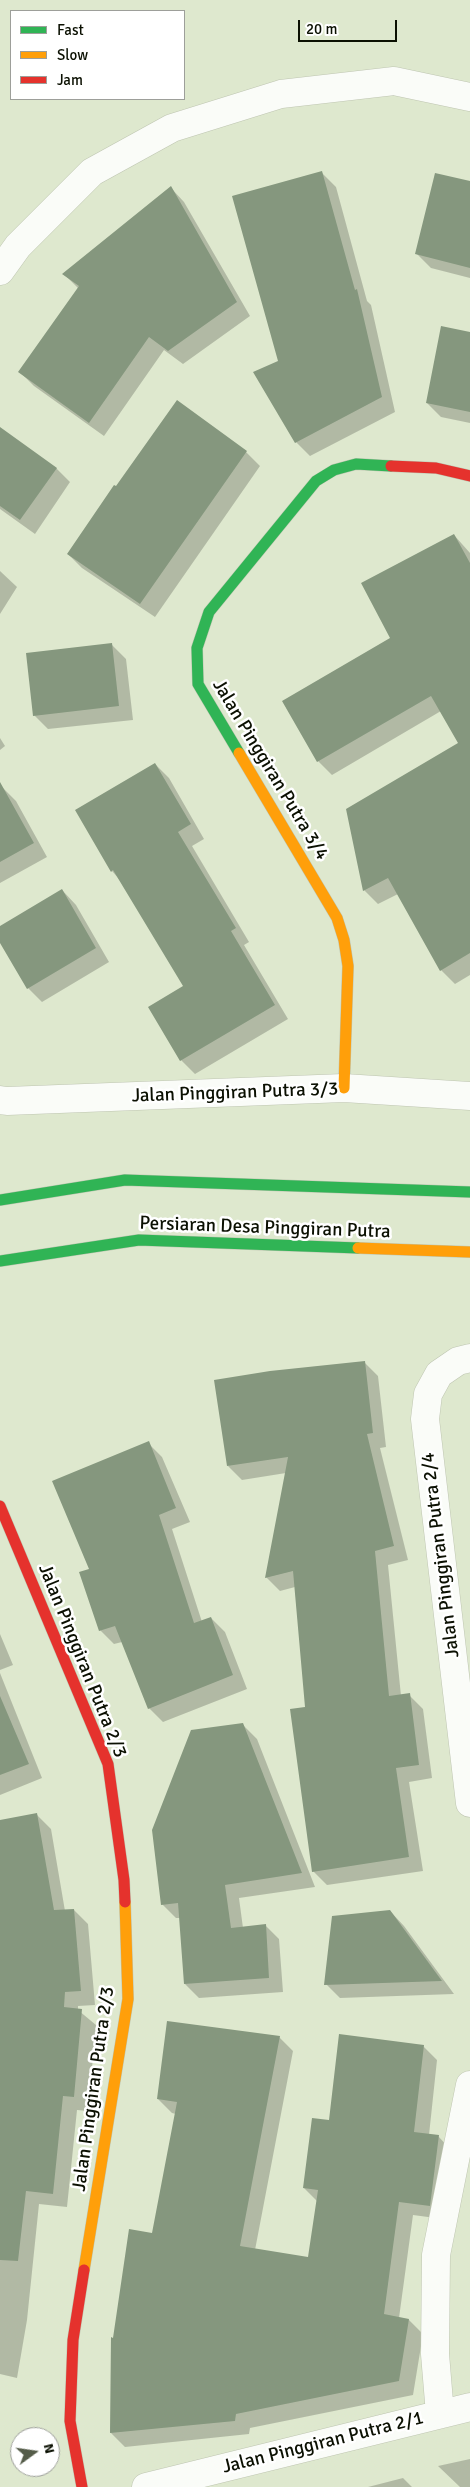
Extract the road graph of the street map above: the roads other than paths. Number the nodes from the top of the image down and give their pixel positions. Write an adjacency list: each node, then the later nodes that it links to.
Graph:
1 (470, 97): 2 (street)
2 (9, 240): 3 (street)
3 (0, 271)
4 (470, 476): 5 (street, Jalan Pinggiran Putra 3/4)
5 (344, 1088): 6 (street, Jalan Pinggiran Putra 3/3); 7 (street, Jalan Pinggiran Putra 3/3)
6 (470, 1096)
7 (0, 1100)
8 (470, 1192): 9 (street)
9 (0, 1200)
10 (470, 1252): 11 (street, Persiaran Desa Pinggiran Putra)
11 (0, 1261)
12 (470, 1358): 14 (street, Jalan Pinggiran Putra 2/4)
13 (0, 1506): 18 (street, Jalan Pinggiran Putra 2/3)
14 (470, 1803)
15 (470, 2085): 17 (street)
16 (470, 2407): 17 (street, Jalan Pinggiran Putra 2/1)
17 (440, 2414): 19 (street, Jalan Pinggiran Putra 2/1)
18 (82, 2487)
19 (146, 2487)

